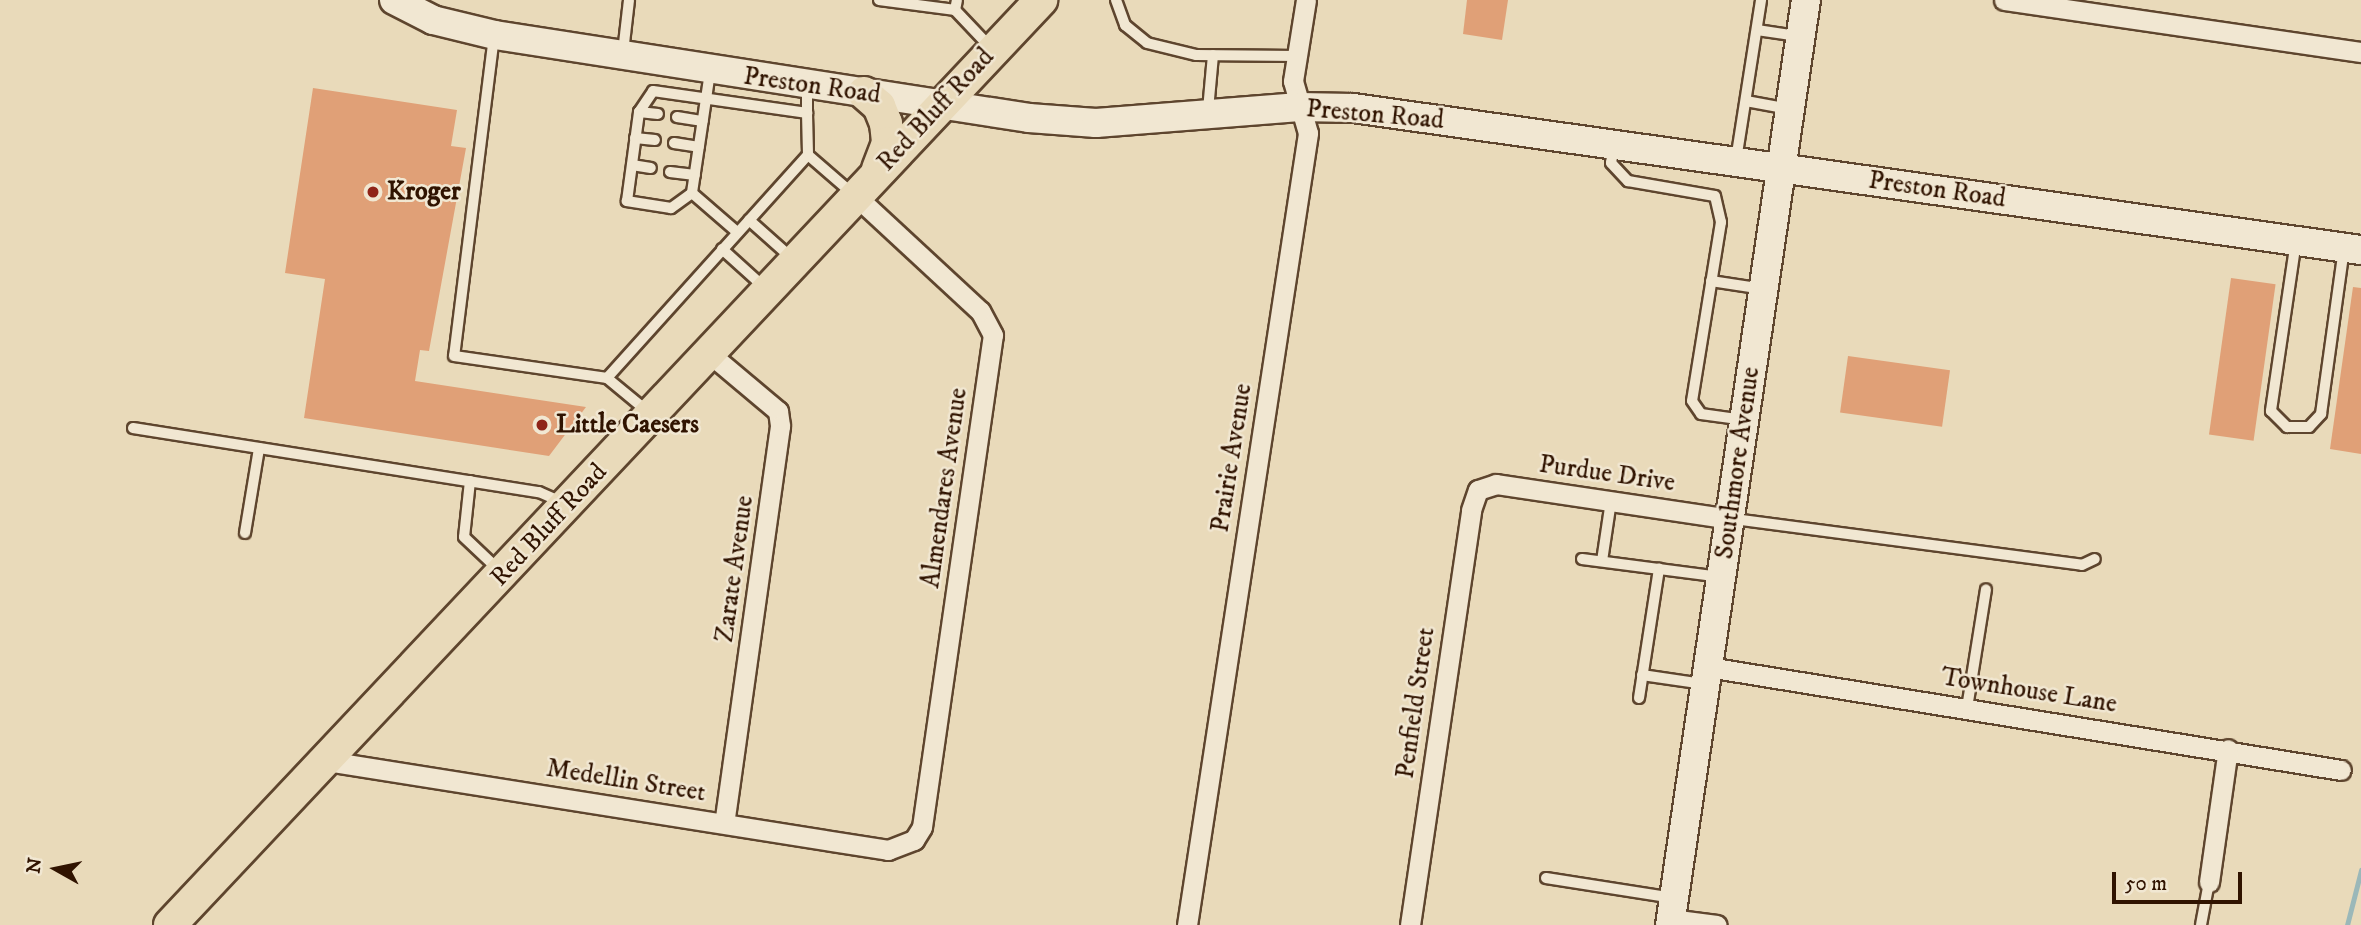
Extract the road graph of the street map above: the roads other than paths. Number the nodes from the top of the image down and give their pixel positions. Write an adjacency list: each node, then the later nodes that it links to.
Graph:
1 (394, 0): 12 (main road, Preston Road)
2 (629, 0): 17 (lane)
3 (879, 0): 10 (lane)
4 (1041, 0): 14 (main road, Red Bluff Road)
5 (1306, 0): 18 (street, Prairie Avenue)
6 (1761, 0): 11 (lane)
7 (1806, 0): 13 (main road, Southmore Avenue)
8 (2004, 0): 15 (street)
9 (1118, 1): 16 (lane)
10 (956, 5): 14 (lane)
11 (1756, 30): 13 (lane); 22 (lane)
12 (495, 35): 17 (main road, Preston Road); 56 (lane)
13 (1801, 37): 25 (main road, Southmore Avenue)
14 (993, 50): 23 (main road, Red Bluff Road)
15 (2361, 52)
16 (1213, 55): 18 (lane); 28 (lane)
17 (623, 56): 19 (main road, Preston Road)
18 (1297, 56): 24 (street, Prairie Avenue)
19 (708, 85): 21 (main road, Preston Road); 26 (lane); 30 (lane)
20 (864, 93): 21 (main road, Preston Road); 23 (main road, Preston Road); 42 (main road)
21 (807, 99): 36 (lane)
22 (1746, 102): 25 (lane); 37 (lane)
23 (940, 103): 28 (main road, Preston Road); 42 (main road, Red Bluff Road)
24 (1299, 107): 28 (main road, Preston Road); 34 (main road, Preston Road); 87 (street, Prairie Avenue)
25 (1790, 109): 39 (main road, Southmore Avenue)
26 (639, 111): 27 (lane); 31 (lane)
27 (658, 114)
28 (1208, 114)
29 (677, 117): 30 (lane)
30 (703, 121): 35 (lane)
31 (635, 138): 32 (lane); 38 (lane)
32 (655, 140)
33 (674, 143): 35 (lane)
34 (1615, 143): 37 (main road, Preston Road); 52 (lane)
35 (699, 147): 43 (lane)
36 (808, 155): 45 (lane); 46 (lane)
37 (1736, 160): 39 (main road, Preston Road)
38 (632, 165): 40 (lane); 44 (lane)
39 (1781, 167): 48 (main road, Preston Road); 53 (main road, Southmore Avenue)
40 (651, 169)
41 (670, 172): 43 (lane)
42 (877, 173): 45 (main road, Red Bluff Road)
43 (695, 175): 44 (lane)
44 (692, 193): 47 (lane)
45 (856, 196): 51 (main road, Red Bluff Road); 82 (street, Almendares Avenue)
46 (749, 220): 47 (lane); 51 (lane)
47 (737, 232): 49 (lane)
48 (2296, 241): 50 (main road, Preston Road); 50 (lane)
49 (722, 249): 54 (lane); 56 (lane)
50 (2353, 249)
51 (796, 261): 54 (main road, Red Bluff Road)
52 (1711, 281): 53 (lane); 58 (lane)
53 (1763, 289): 58 (main road, Southmore Avenue)
54 (769, 291): 55 (main road, Red Bluff Road)
55 (710, 354): 57 (main road, Red Bluff Road); 81 (street, Zarate Avenue)
56 (607, 378): 57 (lane)
57 (652, 416): 64 (main road, Red Bluff Road)
58 (1744, 420): 65 (main road, Southmore Avenue)
59 (133, 428): 60 (lane)
60 (259, 448): 61 (lane); 66 (lane)
61 (470, 481): 64 (lane); 71 (lane)
62 (1478, 490): 63 (street, Purdue Drive); 88 (street, Penfield Street)
63 (1611, 501): 65 (street, Purdue Drive); 69 (lane)
64 (568, 505): 71 (main road, Red Bluff Road)
65 (1730, 519): 68 (lane); 72 (main road, Southmore Avenue)
66 (245, 533)
67 (1582, 559): 69 (lane)
68 (2095, 559)
69 (1602, 561): 70 (lane)
70 (1659, 569): 72 (lane); 74 (lane)
71 (503, 574): 79 (main road, Red Bluff Road)
72 (1721, 578): 75 (main road, Southmore Avenue)
73 (1986, 590): 77 (lane)
74 (1642, 675): 75 (lane); 76 (lane)
75 (1706, 676): 77 (street, Townhouse Lane); 85 (main road, Southmore Avenue)
76 (1639, 698)
77 (1967, 708): 78 (street, Townhouse Lane)
78 (2228, 749): 80 (street, Townhouse Lane); 84 (street)
79 (327, 761): 81 (street, Medellin Street); 86 (main road, Red Bluff Road)
80 (2341, 770)
81 (724, 823): 82 (street, Medellin Street)
82 (914, 840)
83 (1546, 878): 85 (lane)
84 (2209, 883): 90 (lane)
85 (1671, 914): 89 (street)
86 (170, 925)
87 (1187, 925)
88 (1409, 925)
89 (1717, 925)
90 (2201, 925)

